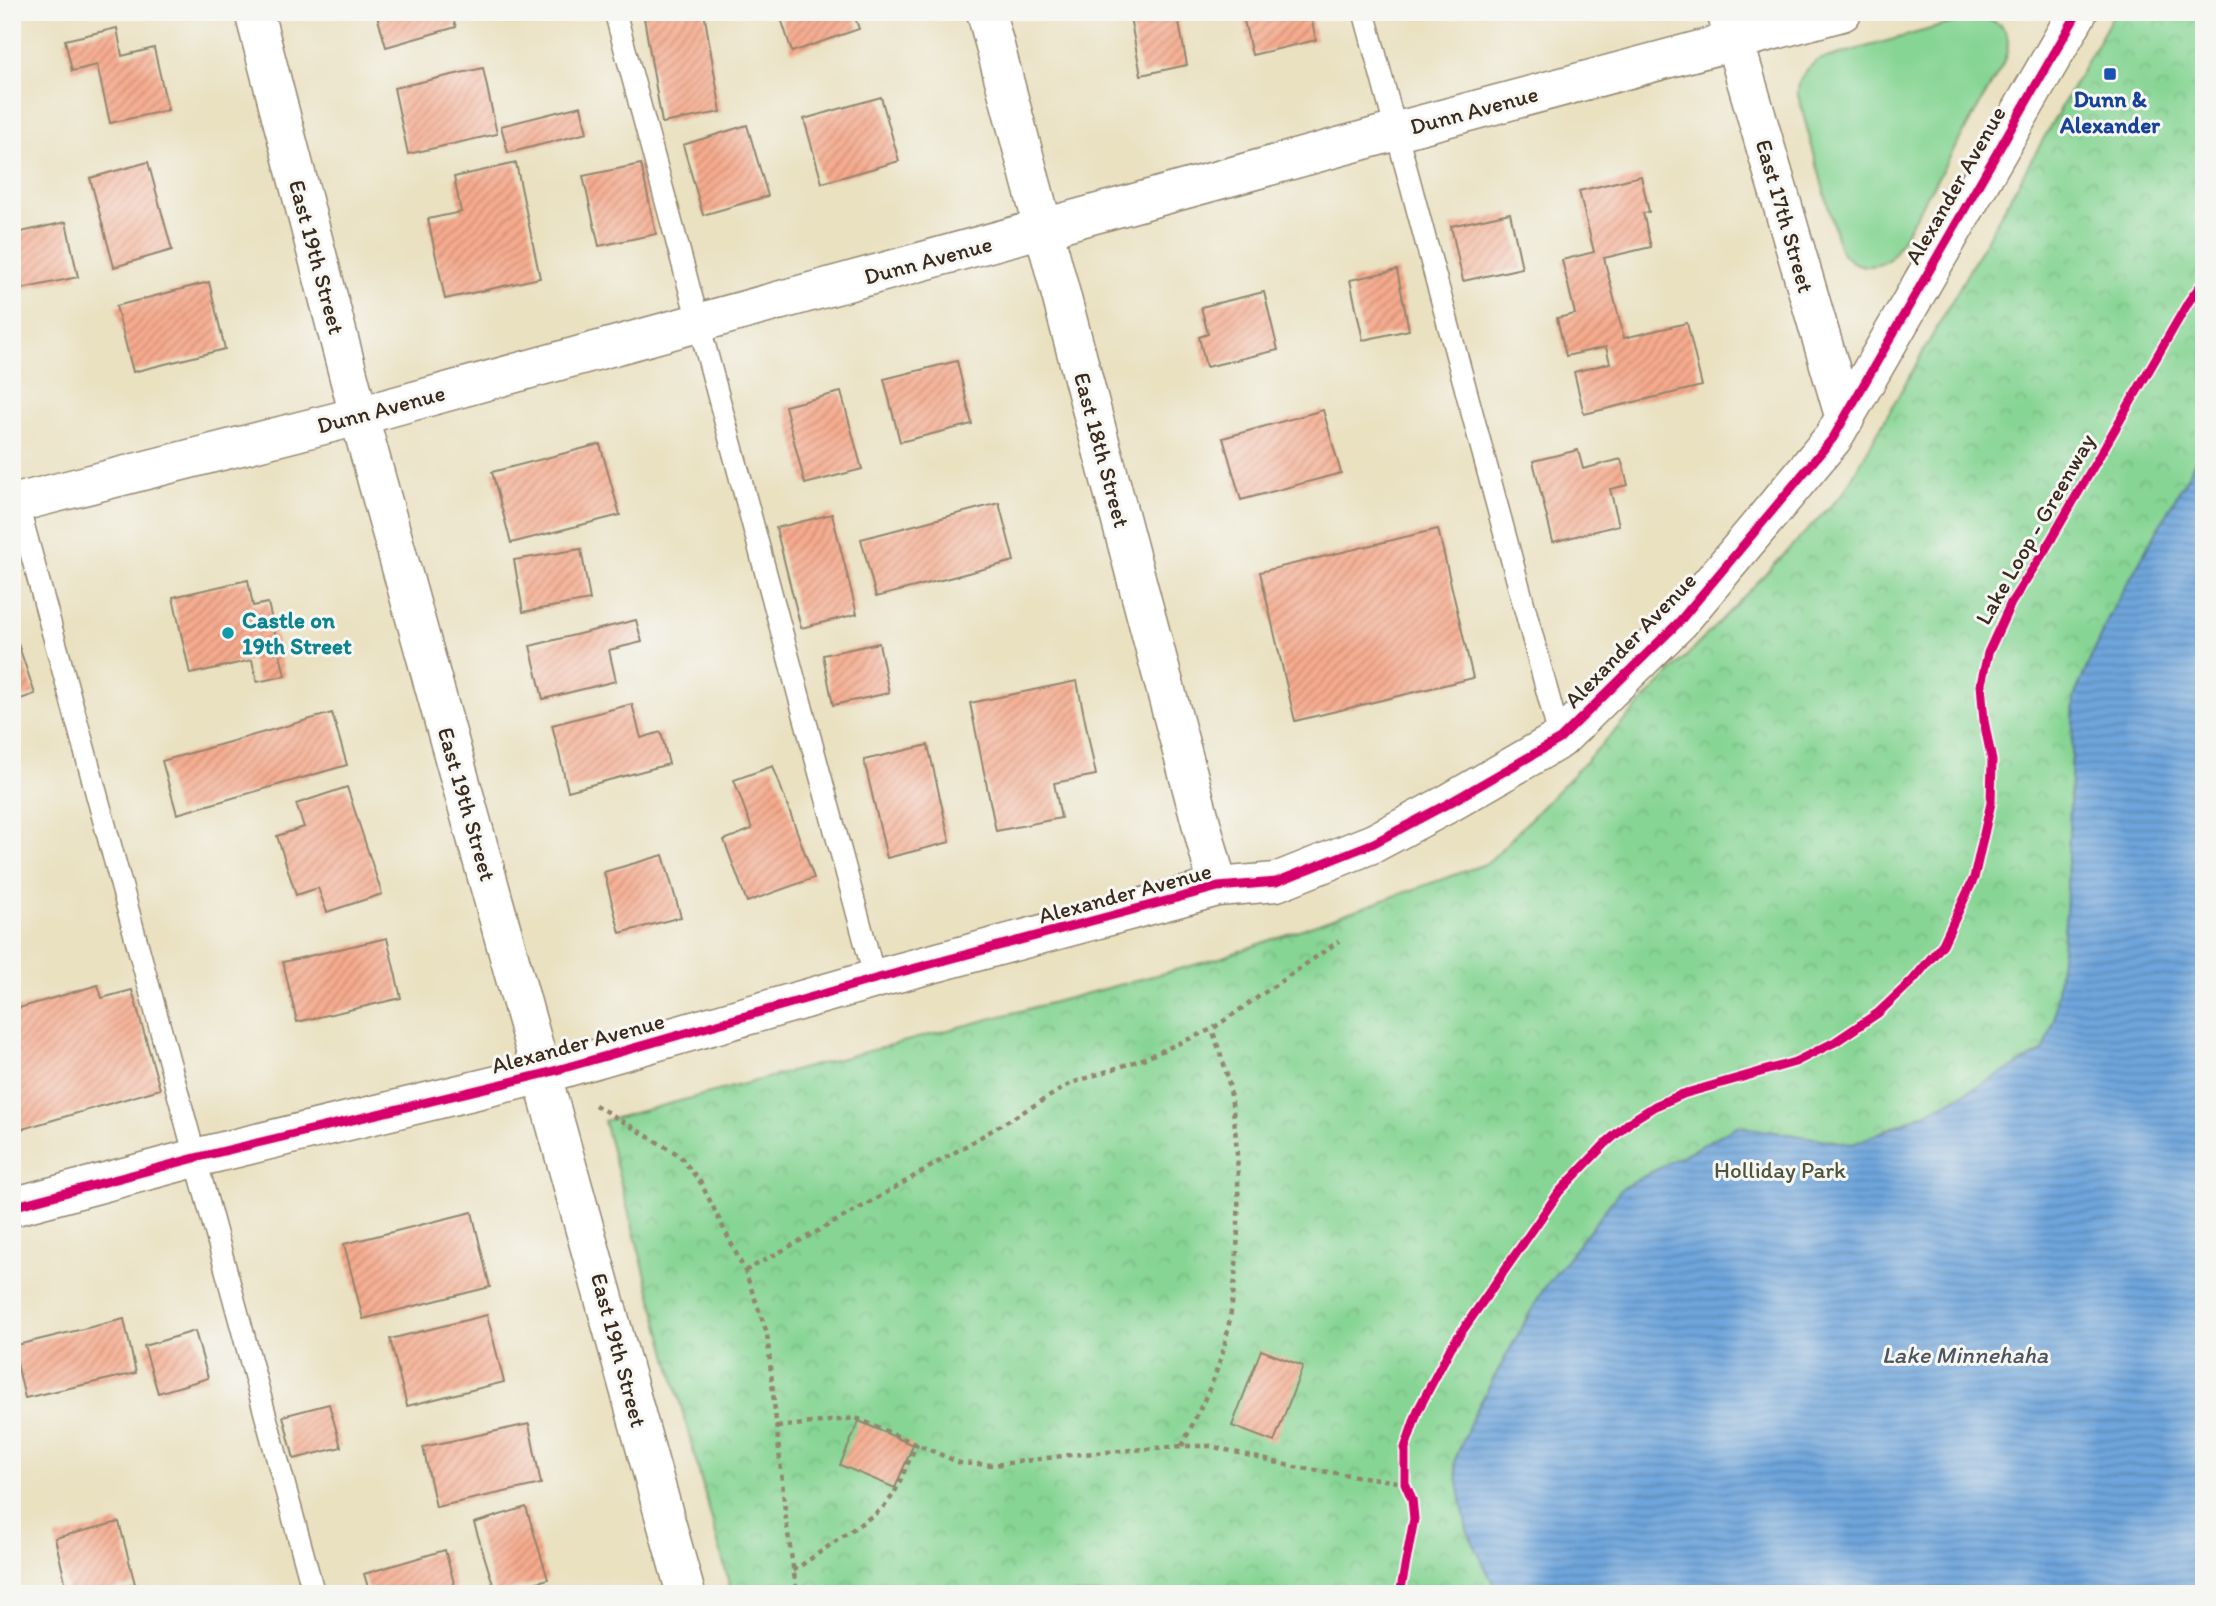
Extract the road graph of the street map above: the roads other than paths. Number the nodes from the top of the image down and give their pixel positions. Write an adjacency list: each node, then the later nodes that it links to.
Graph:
1 (254, 12): 11 (street, East 19th Street)
2 (615, 12): 10 (lane)
3 (986, 12): 9 (street, East 18th Street)
4 (1364, 12): 8 (lane)
5 (1842, 12): 7 (street, Dunn Avenue)
6 (2078, 12): 12 (street, Alexander Avenue)
7 (1729, 26): 8 (street, Dunn Avenue); 12 (street, East 17th Street)
8 (1397, 131): 9 (street, Dunn Avenue); 14 (lane)
9 (1043, 229): 10 (street, Dunn Avenue); 15 (street, East 18th Street)
10 (699, 321): 11 (street, Dunn Avenue); 16 (lane)
11 (359, 415): 13 (street, Dunn Avenue); 17 (street, East 19th Street)
12 (1844, 419): 14 (street, Alexander Avenue)
13 (14, 497): 18 (lane)
14 (1560, 739): 15 (street, Alexander Avenue)
15 (1218, 887): 16 (street, Alexander Avenue)
16 (875, 979): 17 (street, Alexander Avenue)
17 (543, 1074): 18 (street, Alexander Avenue); 21 (street, East 19th Street)
18 (195, 1158): 19 (street, Alexander Avenue); 20 (lane)
19 (12, 1207)
20 (314, 1594)
21 (686, 1594)

